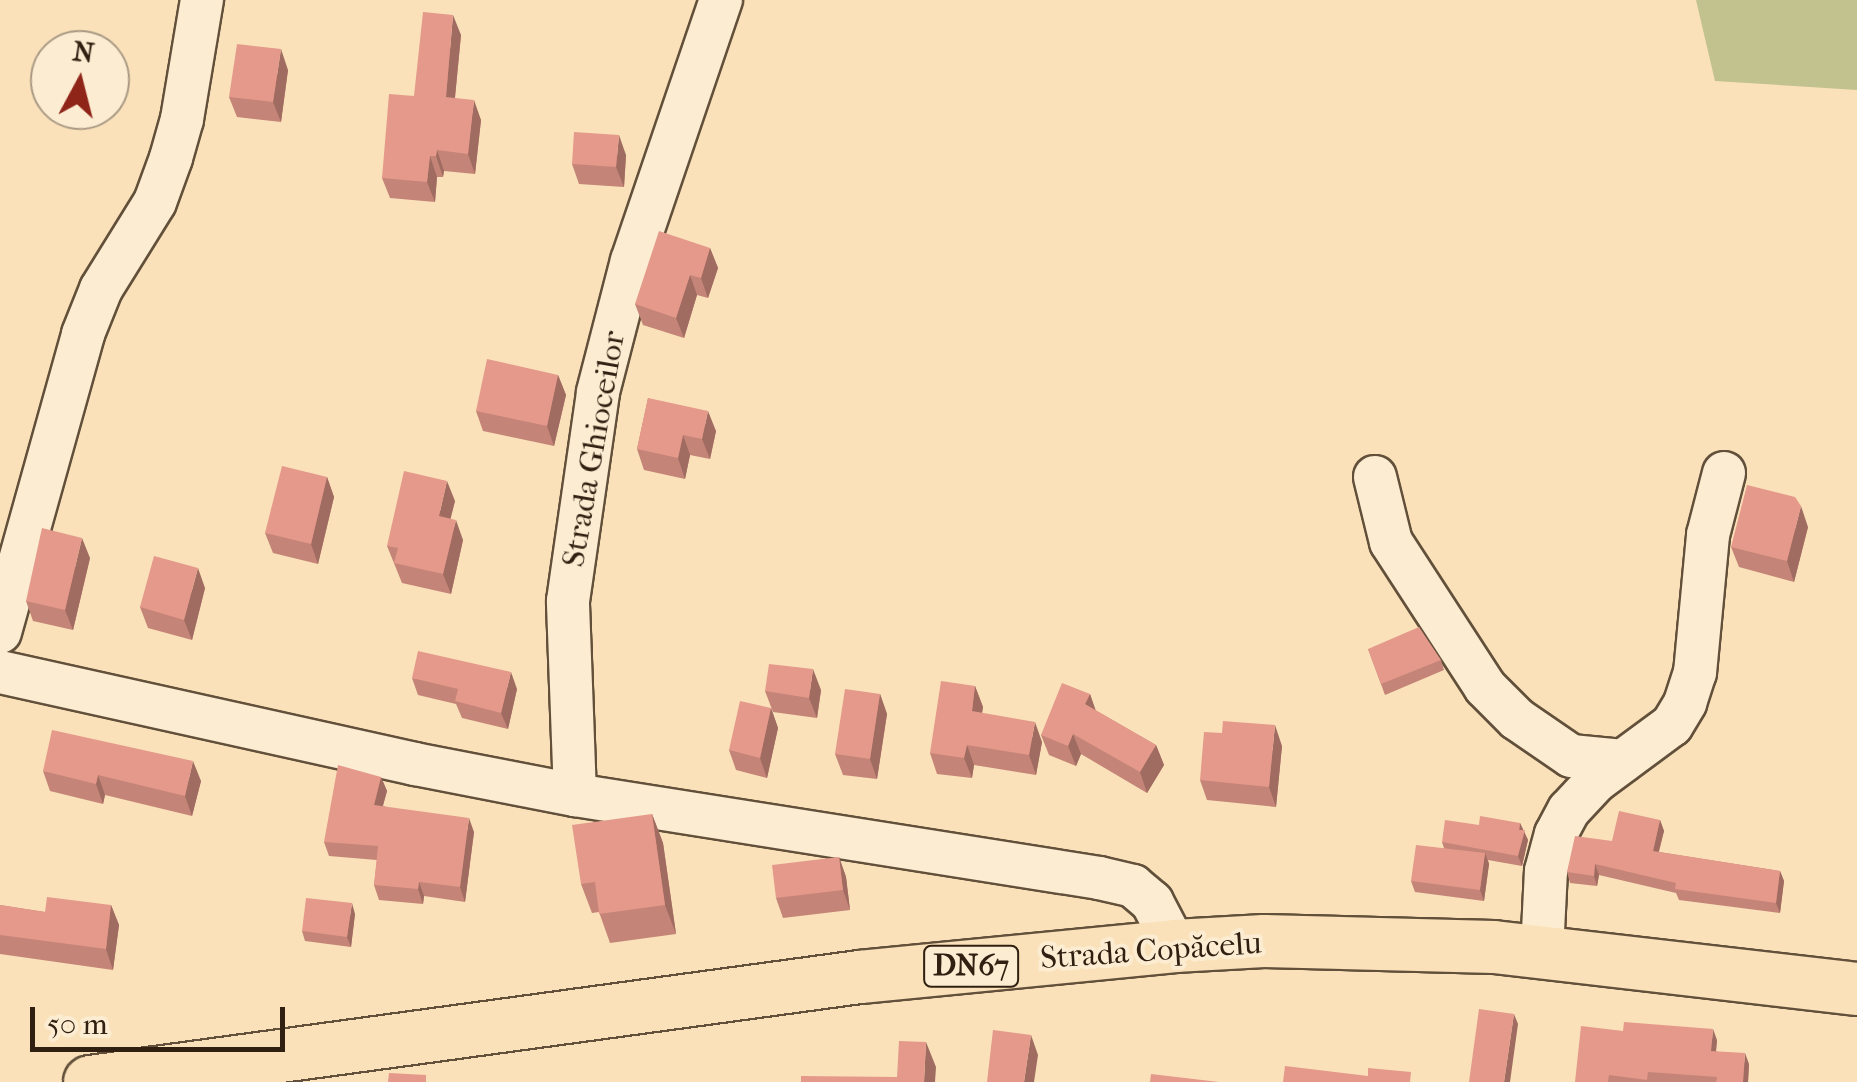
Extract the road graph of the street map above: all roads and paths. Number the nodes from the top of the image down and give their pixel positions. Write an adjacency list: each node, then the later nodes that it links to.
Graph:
1 (202, 0): 5 (street)
2 (721, 0): 9 (street, Strada Ghioceilor)
3 (1724, 473): 8 (street)
4 (1376, 477): 7 (street)
5 (0, 632)
6 (0, 672): 9 (street)
7 (1534, 731): 8 (street); 10 (street)
8 (1624, 761): 10 (street)
9 (575, 795): 11 (street)
10 (1556, 834): 12 (street)
11 (1174, 946): 12 (main road, Strada Copăcelu / DN67); 14 (main road, Strada Copăcelu / DN67)
12 (1542, 952): 13 (main road, Strada Copăcelu / DN67)
13 (1857, 988)
14 (90, 1082)

